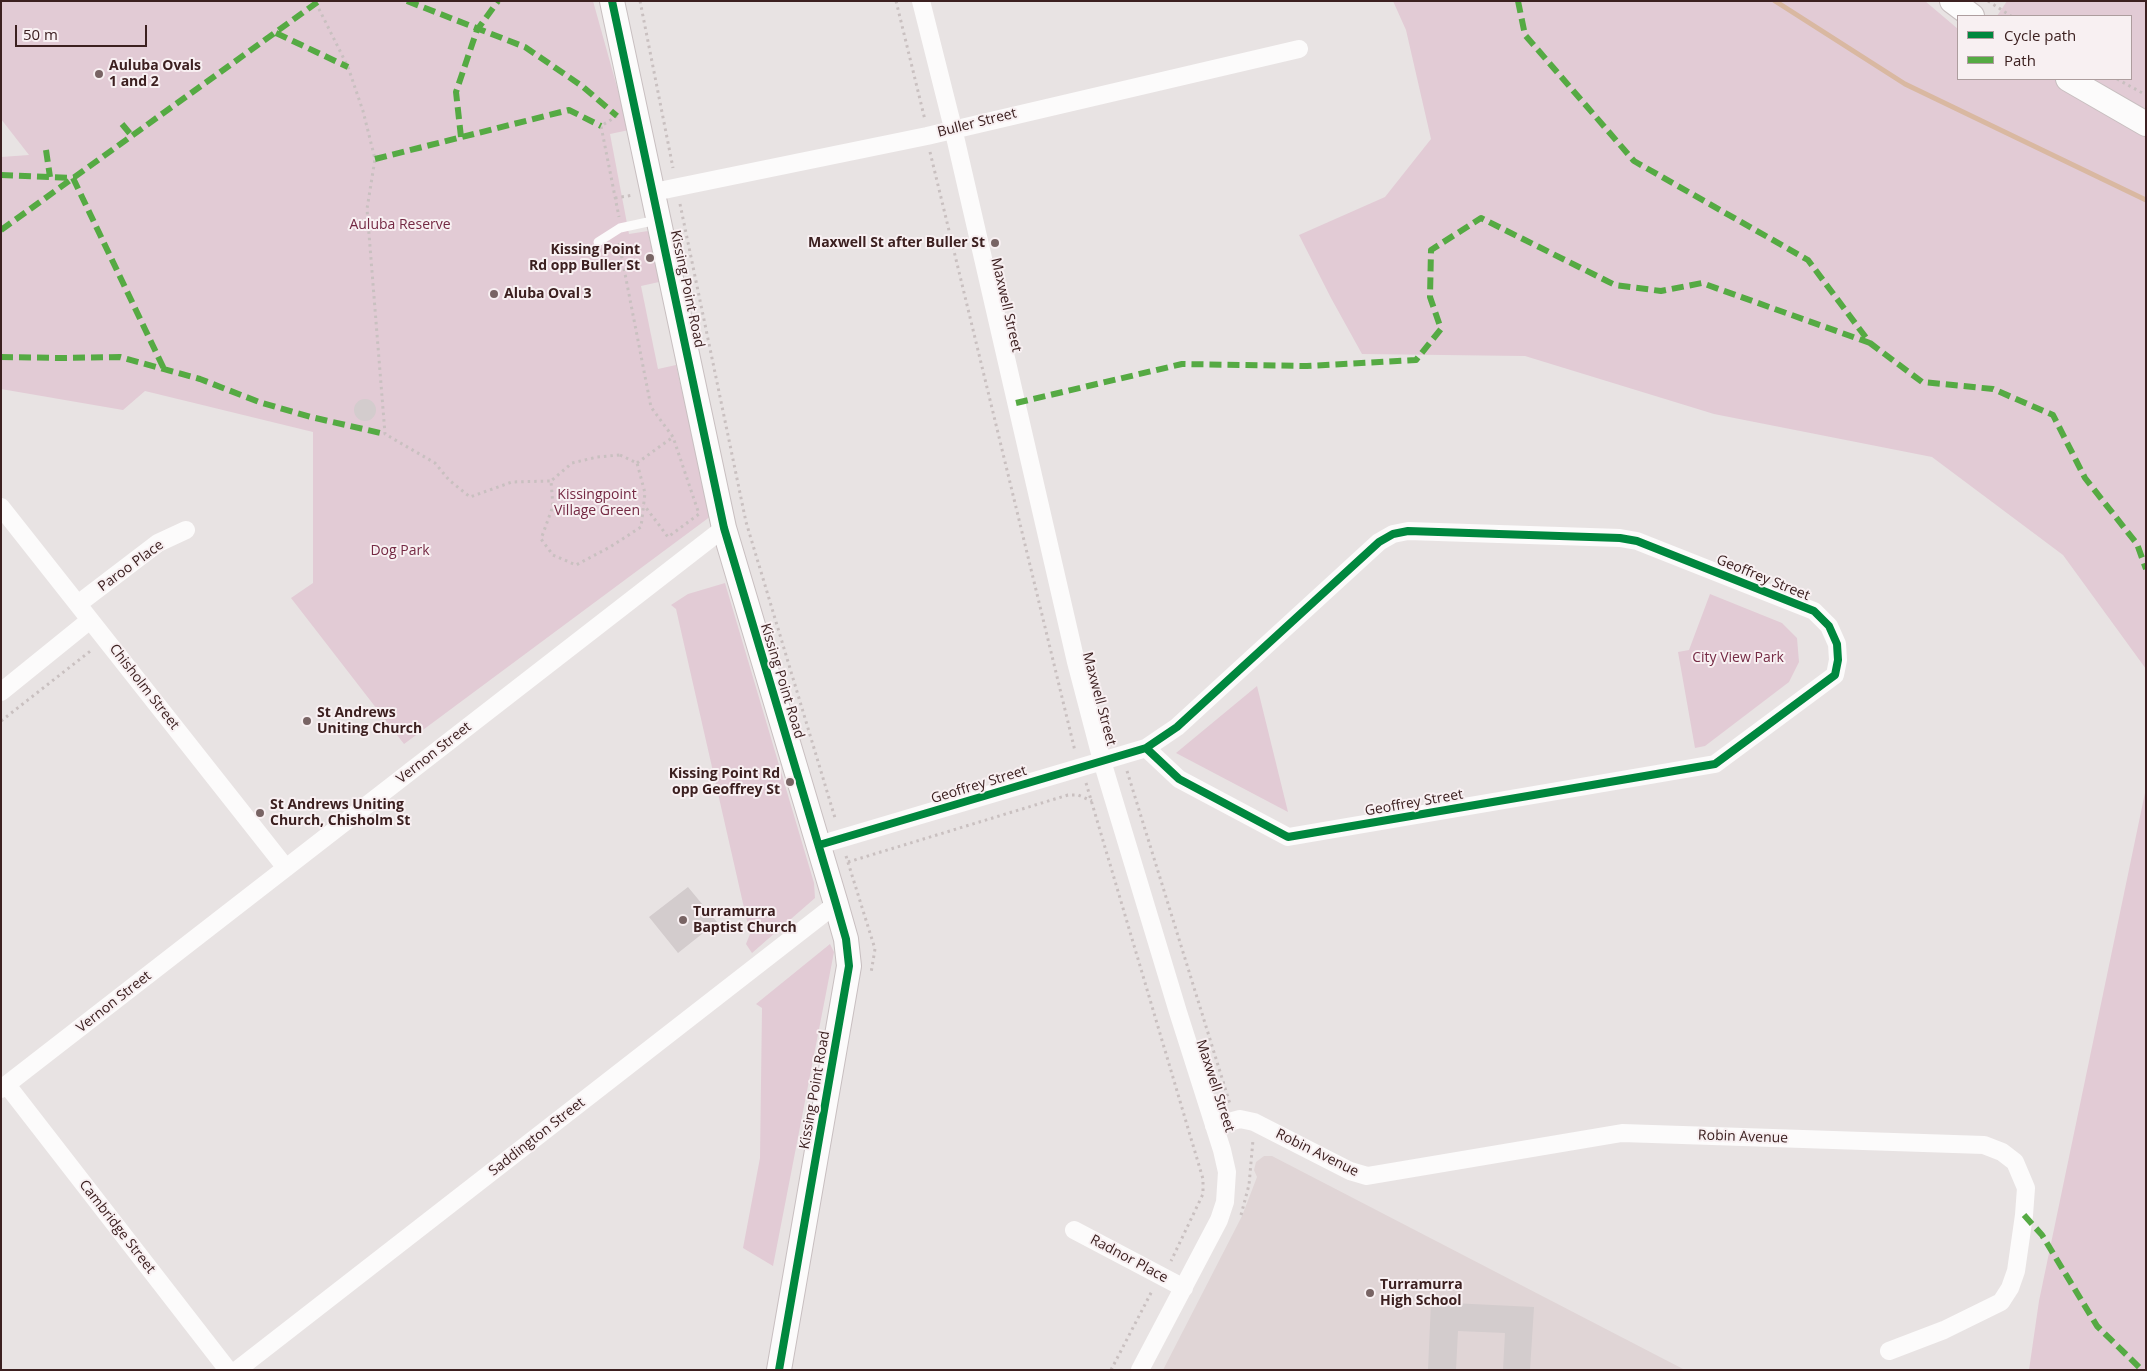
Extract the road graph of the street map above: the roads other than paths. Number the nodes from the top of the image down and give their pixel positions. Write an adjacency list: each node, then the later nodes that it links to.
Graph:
1 (612, 1): 9 (street, Kissing Point Road)
2 (921, 1): 8 (street, Maxwell Street)
3 (1952, 1): 4 (street)
4 (1971, 15)
5 (1300, 49): 8 (street, Buller Street)
6 (2070, 80): 7 (street)
7 (2146, 124)
8 (953, 128): 9 (street, Buller Street); 19 (street, Maxwell Street)
9 (648, 193): 10 (street, Kissing Point Road)
10 (660, 219): 11 (lane); 13 (street, Kissing Point Road)
11 (598, 242)
12 (1, 507): 15 (street, Chisholm Street)
13 (724, 528): 20 (street, Kissing Point Road); 21 (street, Vernon Street)
14 (186, 530): 15 (street, Paroo Place)
15 (78, 604): 16 (street, Chisholm Street)
16 (90, 620): 17 (street); 21 (street, Chisholm Street)
17 (1, 692)
18 (1146, 748): 18 (street, Geoffrey Street); 19 (street, Geoffrey Street)
19 (1102, 761): 20 (street, Geoffrey Street); 24 (street, Maxwell Street)
20 (820, 845): 22 (street, Kissing Point Road)
21 (286, 868): 23 (street, Vernon Street)
22 (836, 904): 29 (street, Saddington Street); 30 (street, Kissing Point Road)
23 (4, 1087): 28 (street, Cambridge Street)
24 (1214, 1126): 26 (street, Maxwell Street); 27 (street, Robin Avenue)
25 (1074, 1230): 26 (street, Radnor Place)
26 (1184, 1288): 31 (street, Maxwell Street)
27 (1889, 1351)
28 (228, 1370)
29 (237, 1370)
30 (779, 1370)
31 (1140, 1370)

